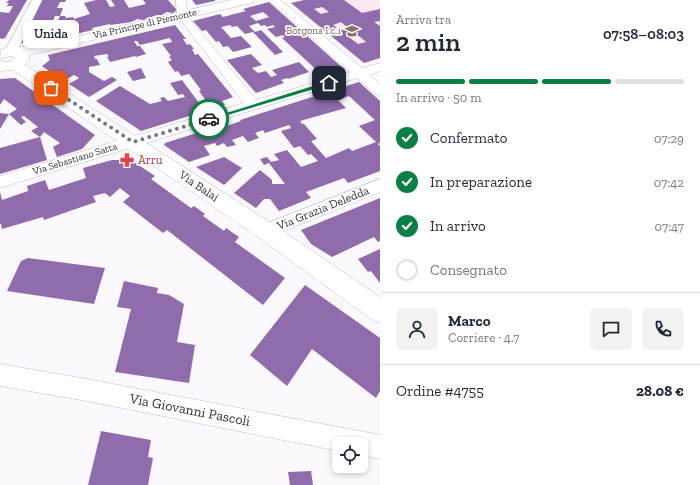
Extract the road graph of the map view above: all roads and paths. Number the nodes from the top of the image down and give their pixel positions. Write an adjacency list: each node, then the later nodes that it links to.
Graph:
1 (37, 0): 6 (street)
2 (181, 0): 5 (street)
3 (247, 0): 5 (street, Via Principe di Piemonte)
4 (274, 0): 8 (street)
5 (182, 15): 6 (street, Via Principe di Piemonte); 10 (street)
6 (7, 61): 11 (street, Via Balai)
7 (380, 68): 8 (street, Via Sebastiano Satta)
8 (360, 74): 9 (street); 10 (street, Via Sebastiano Satta)
9 (380, 91)
10 (253, 106): 11 (street, Via Sebastiano Satta)
11 (133, 142): 12 (street, Via Sebastiano Satta); 14 (street, Via Balai)
12 (0, 182)
13 (380, 185): 14 (street, Via Grazia Deledda)
14 (266, 231): 15 (street, Via Balai)
15 (380, 311)
16 (0, 375): 17 (street, Via Giovanni Pascoli)
17 (380, 447)

